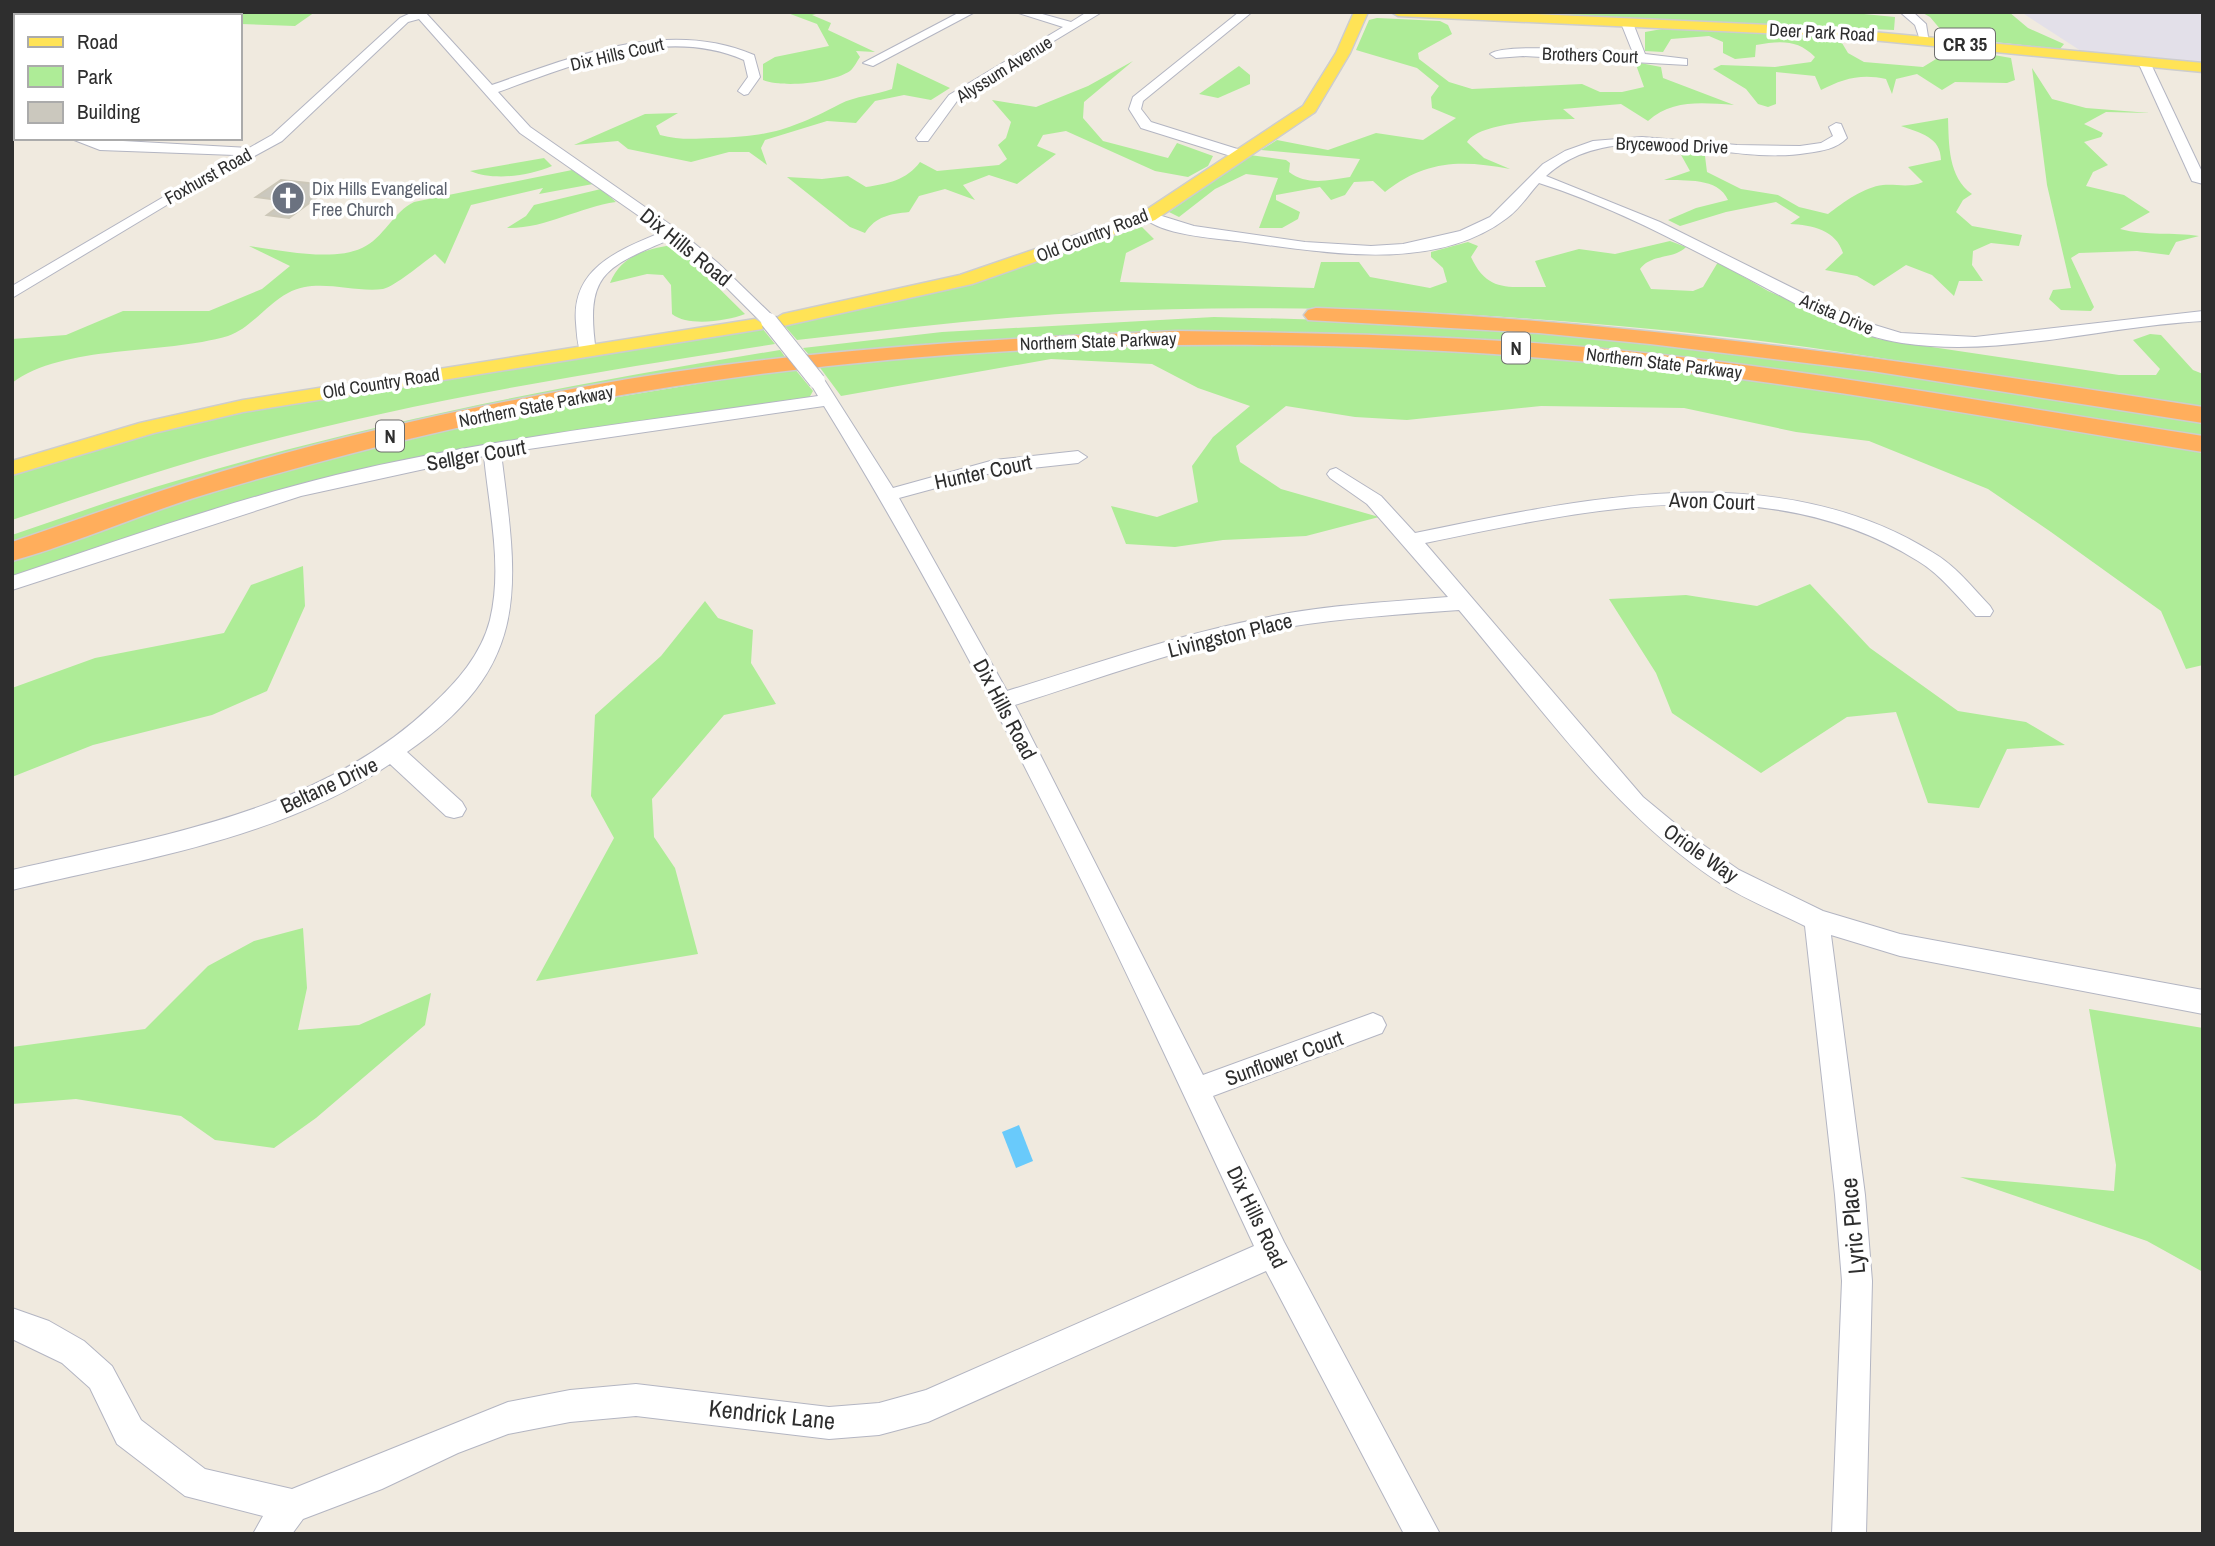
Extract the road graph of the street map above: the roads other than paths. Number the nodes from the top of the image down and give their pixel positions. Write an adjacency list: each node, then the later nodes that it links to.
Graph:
1 (969, 12): 16 (street)
2 (1021, 12): 10 (street)
3 (1096, 12): 10 (street, Alyssum Avenue)
4 (1246, 12): 24 (street)
5 (1360, 12): 24 (main road, Old Country Road)
6 (1398, 12): 9 (main road, Deer Park Road / CR 35)
7 (1906, 12): 11 (street)
8 (414, 15): 18 (street, Dix Hills Road); 23 (street, Foxhurst Road)
9 (1627, 23): 11 (main road, Deer Park Road / CR 35); 13 (street)
10 (1074, 26): 21 (street, Alyssum Avenue)
11 (1925, 40): 15 (main road, Deer Park Road / CR 35)
12 (1496, 54): 13 (street, Brothers Court)
13 (1640, 57): 14 (street, Brothers Court)
14 (1683, 62)
15 (2144, 62): 17 (main road, Deer Park Road / CR 35); 27 (street)
16 (869, 63)
17 (2203, 68)
18 (488, 91): 19 (street, Dix Hills Court); 29 (street, Dix Hills Road)
19 (744, 91)
20 (1836, 127): 25 (street, Brycewood Drive)
21 (923, 138)
22 (81, 140): 23 (street)
23 (253, 152): 30 (street, Foxhurst Road)
24 (1242, 155): 28 (main road, Old Country Road)
25 (1537, 178): 28 (street, Brycewood Drive); 32 (street, Arista Drive)
26 (2184, 185): 27 (street)
27 (2202, 186)
28 (1149, 216): 34 (main road, Old Country Road)
29 (673, 233): 36 (street); 37 (street, Dix Hills Road, bridge)
30 (12, 293)
31 (1293, 315): 38 (highway, Northern State Parkway / N)
32 (2203, 316)
33 (1112, 318): 45 (highway, Northern State Parkway / N)
34 (783, 320)
35 (755, 325): 36 (main road, Old Country Road)
36 (588, 352): 42 (main road, Old Country Road)
37 (822, 390): 40 (street, Sellger Court); 44 (street, Dix Hills Road)
38 (2203, 415)
39 (2203, 444): 47 (highway, Northern State Parkway / N)
40 (492, 451): 48 (street, Sellger Court); 52 (street, Beltane Drive)
41 (1079, 457): 44 (street, Hunter Court)
42 (12, 468)
43 (1335, 474): 46 (street, Oriole Way)
44 (888, 495): 51 (street, Dix Hills Road)
45 (12, 530)
46 (1411, 540): 49 (street, Oriole Way); 50 (street, Avon Court)
47 (12, 552)
48 (12, 583)
49 (1464, 603): 51 (street, Livingston Place); 55 (street, Oriole Way)
50 (1983, 611)
51 (1002, 701): 58 (street, Dix Hills Road)
52 (393, 753): 53 (street); 54 (street, Beltane Drive)
53 (454, 809)
54 (12, 880)
55 (1816, 920): 56 (street, Oriole Way); 64 (street, Lyric Place)
56 (2203, 1002)
57 (1373, 1025): 58 (street, Sunflower Court)
58 (1196, 1090): 59 (street, Dix Hills Road)
59 (1273, 1253): 61 (street, Kendrick Lane); 63 (street, Dix Hills Road)
60 (12, 1323): 61 (street)
61 (292, 1506): 62 (street)
62 (270, 1534)
63 (1423, 1534)
64 (1849, 1534)

